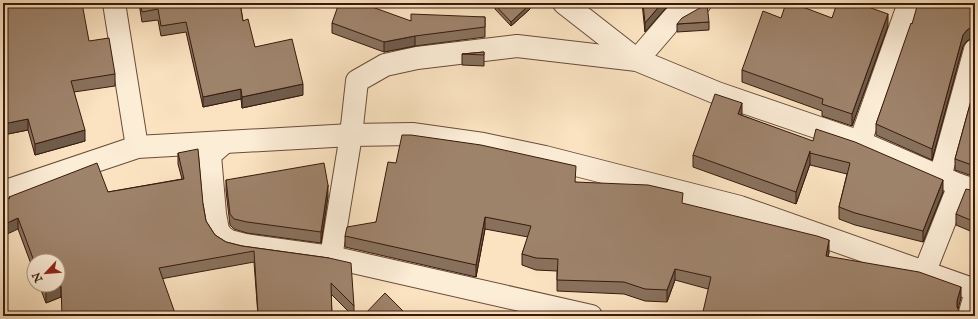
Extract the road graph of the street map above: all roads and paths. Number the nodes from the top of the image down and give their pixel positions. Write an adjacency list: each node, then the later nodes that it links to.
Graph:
1 (114, 3): 10 (street)
2 (564, 3): 6 (street)
3 (700, 3): 6 (street)
4 (909, 3): 9 (street)
5 (975, 50): 11 (street)
6 (637, 60): 7 (street); 9 (street)
7 (351, 135): 8 (street); 13 (street); 14 (street)
8 (225, 142): 10 (street); 13 (street)
9 (860, 142): 11 (street)
10 (137, 147): 12 (street)
11 (958, 184): 14 (street)
12 (3, 192)
13 (331, 257): 17 (street)
14 (925, 271): 15 (street)
15 (975, 290)
16 (975, 295): 18 (street)
17 (591, 316)
18 (969, 316)

